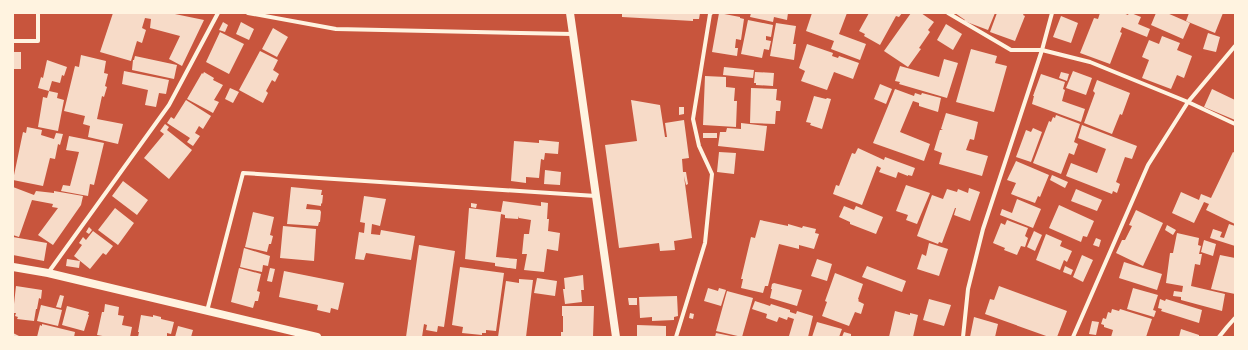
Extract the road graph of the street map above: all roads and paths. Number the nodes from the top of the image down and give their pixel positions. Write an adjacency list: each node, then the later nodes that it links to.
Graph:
1 (38, 13): 9 (street)
2 (218, 13): 16 (street)
3 (248, 13): 8 (street)
4 (570, 13): 8 (main road)
5 (711, 13): 21 (street)
6 (948, 13): 11 (street)
7 (1052, 13): 11 (street)
8 (573, 34): 14 (main road)
9 (13, 41)
10 (1235, 46): 12 (street)
11 (1042, 50): 12 (street); 22 (street)
12 (1188, 102): 13 (street); 23 (street)
13 (1235, 124)
14 (596, 196): 17 (street); 20 (main road)
15 (13, 267): 16 (main road)
16 (48, 273): 17 (main road)
17 (207, 312): 19 (main road)
18 (1235, 318): 24 (street)
19 (317, 337)
20 (616, 337)
21 (676, 337)
22 (962, 337)
23 (1073, 337)
24 (1220, 337)

